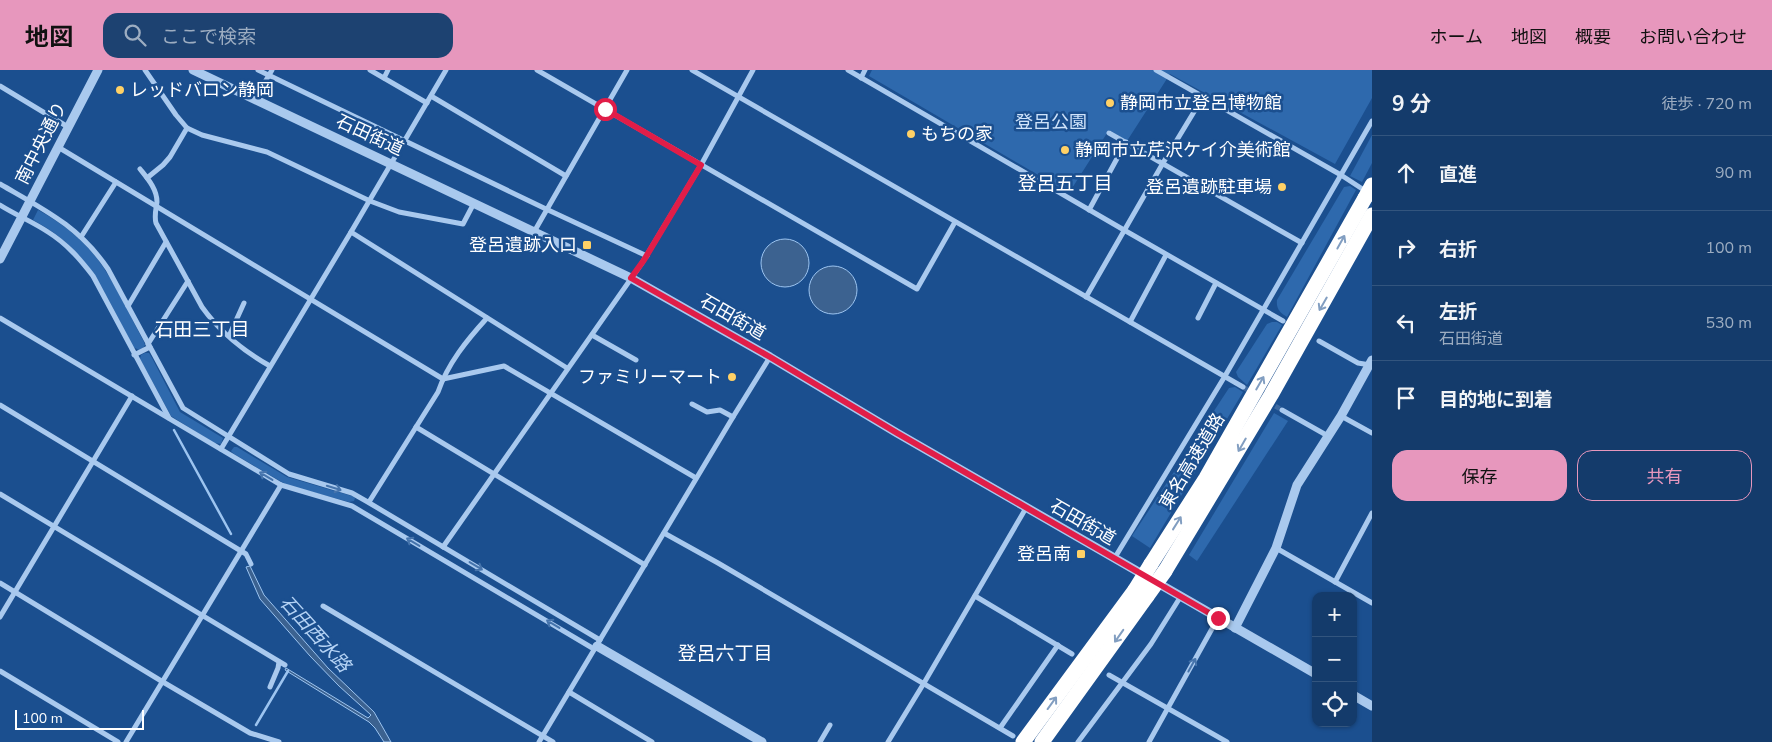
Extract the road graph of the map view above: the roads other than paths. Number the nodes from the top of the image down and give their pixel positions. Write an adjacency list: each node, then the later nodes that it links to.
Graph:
1 (98, 70): 27 (street, 南中央通り)
2 (145, 70): 28 (street)
3 (193, 70): 23 (street, 石田街道)
4 (258, 70): 16 (street)
5 (272, 70): 16 (street)
6 (370, 70): 17 (street)
7 (388, 70): 17 (street)
8 (446, 70): 20 (street)
9 (537, 70): 25 (street)
10 (627, 70): 25 (street)
11 (692, 70): 21 (street)
12 (753, 70): 21 (street)
13 (848, 70): 18 (street)
14 (866, 70): 18 (street)
15 (1156, 70): 22 (street)
16 (269, 76): 23 (street); 30 (street)
17 (384, 78): 24 (street)
18 (861, 78): 49 (street)
19 (0, 86): 27 (street)
20 (431, 96): 24 (street); 38 (street)
21 (738, 96): 35 (street); 52 (street)
22 (1203, 97): 34 (street); 37 (street)
23 (255, 99): 33 (street, 石田街道)
24 (427, 103): 30 (street)
25 (605, 109): 35 (street); 38 (street)
26 (1372, 121): 37 (street)
27 (68, 127): 32 (street, 南中央通り)
28 (187, 128): 39 (street); 44 (street)
29 (1110, 133): 31 (street)
30 (405, 141): 33 (street); 48 (street)
31 (1126, 142): 34 (street); 49 (street)
32 (57, 147): 40 (street); 43 (street, 南中央通り)
33 (392, 163): 44 (street); 45 (street, 石田街道)
34 (1163, 163): 53 (street); 58 (street)
35 (701, 165): 52 (street); 60 (street)
36 (140, 169): 39 (street)
37 (1341, 175): 42 (street); 58 (street)
38 (566, 176): 48 (street)
39 (147, 178): 47 (street)
40 (116, 182): 47 (street); 56 (street)
41 (0, 184): 43 (street)
42 (1370, 193): 118 (highway, 東名高速道路, one-way to 42)
43 (29, 201): 51 (street, 南中央通り); 56 (street)
44 (370, 201): 45 (street); 54 (street)
45 (474, 203): 55 (street, 石田街道)
46 (0, 205): 51 (street)
47 (156, 206): 57 (street); 66 (street)
48 (546, 209): 55 (street); 60 (street)
49 (1089, 210): 53 (street)
50 (1372, 215): 118 (highway, 東名高速道路, one-way to 118)
51 (22, 217): 61 (street, 南中央通り); 79 (street)
52 (955, 222): 65 (street)
53 (1124, 230): 59 (street); 65 (street)
54 (351, 232): 66 (street); 71 (street)
55 (534, 232): 62 (street, 石田街道)
56 (81, 237): 68 (street)
57 (166, 242): 63 (street); 68 (street)
58 (1302, 243): 69 (street)
59 (1166, 255): 64 (street); 74 (street)
60 (647, 256): 62 (street)
61 (0, 259)
62 (631, 278): 75 (street); 80 (street, 石田街道)
63 (188, 281): 76 (street); 78 (street)
64 (1216, 283): 69 (street); 72 (street)
65 (1086, 297): 74 (street)
66 (311, 298): 83 (street); 86 (street)
67 (244, 304): 76 (street)
68 (128, 306): 78 (street)
69 (1263, 310): 73 (street); 85 (street)
70 (0, 318): 89 (street)
71 (487, 318): 84 (street); 86 (street)
72 (1198, 318)
73 (1283, 321)
74 (1130, 322): 85 (street)
75 (592, 335): 81 (street); 84 (street)
76 (228, 336): 83 (street)
77 (1319, 341): 82 (street)
78 (149, 346): 79 (street); 99 (street)
79 (134, 356): 95 (street)
80 (770, 357): 93 (street); 107 (street, 石田街道)
81 (636, 360)
82 (1371, 363): 94 (street)
83 (270, 366): 99 (street)
84 (567, 368): 88 (street)
85 (1225, 376): 87 (street); 115 (street)
86 (443, 379): 88 (street); 96 (street)
87 (1243, 387)
88 (551, 392): 102 (street); 103 (street)
89 (132, 396): 95 (street); 101 (street)
90 (692, 404): 93 (street)
91 (0, 405): 101 (street)
92 (1282, 410): 98 (street)
93 (733, 416): 103 (street)
94 (1341, 416): 97 (street); 98 (street)
95 (169, 418): 100 (street)
96 (416, 427): 102 (street); 106 (street)
97 (1372, 433)
98 (1328, 436): 113 (street)
99 (228, 437): 100 (street); 106 (street, one-way to 106)
100 (221, 449): 104 (street, one-way to 100)
101 (94, 460): 110 (street); 114 (street)
102 (493, 474): 112 (street); 117 (street)
103 (696, 478): 111 (street)
104 (281, 485): 108 (street); 114 (street)
105 (0, 494): 110 (street)
106 (368, 502): 108 (street); 112 (street)
107 (1026, 508): 115 (street, 石田街道); 123 (street)
108 (360, 511): 131 (street, one-way to 108)
109 (1372, 513): 120 (street)
110 (54, 527): 121 (street); 128 (street)
111 (664, 533): 117 (street); 140 (street)
112 (443, 547): 131 (street, one-way to 131)
113 (1276, 548): 120 (street); 130 (street)
114 (241, 550): 116 (street); 128 (street)
115 (1114, 558): 124 (street, 石田街道)
116 (251, 564)
117 (645, 564): 131 (street)
118 (1158, 567): 122 (highway, 東名高速道路, bridge)
119 (0, 582): 121 (street)
120 (1335, 582): 125 (street)
121 (15, 592): 127 (street); 139 (street)
122 (1141, 593): 150 (highway, 東名高速道路, one-way to 122); 160 (highway, 東名高速道路, one-way to 160)
123 (975, 596): 132 (street); 140 (street)
124 (1181, 596): 129 (street, 石田街道); 141 (street)
125 (1372, 603)
126 (324, 606): 149 (street)
127 (0, 617)
128 (202, 617): 134 (street); 139 (street)
129 (1218, 618): 130 (street, 石田街道); 146 (street, one-way to 129)
130 (1235, 628): 137 (street, 石田街道)
131 (597, 645): 143 (street); 157 (street)
132 (1058, 645): 133 (street); 148 (street)
133 (1072, 654)
134 (279, 662): 135 (street); 142 (street)
135 (285, 666)
136 (0, 671): 151 (street)
137 (1312, 672)
138 (1109, 676): 141 (street)
139 (163, 682): 152 (street); 153 (street)
140 (924, 683): 148 (street); 159 (street)
141 (1121, 683): 146 (street); 161 (street)
142 (270, 687)
143 (569, 692): 149 (street); 156 (street)
144 (1357, 697): 145 (street)
145 (1372, 706)
146 (1168, 708): 162 (street); 163 (street)
147 (830, 726): 158 (street)
148 (1000, 728): 150 (street)
149 (543, 736): 154 (street); 155 (street)
150 (1018, 739)
151 (118, 742)
152 (126, 742)
153 (279, 742)
154 (539, 742)
155 (553, 742)
156 (652, 742)
157 (762, 742)
158 (820, 742)
159 (888, 742)
160 (1042, 742)
161 (1078, 742)
162 (1149, 742)
163 (1227, 742)

